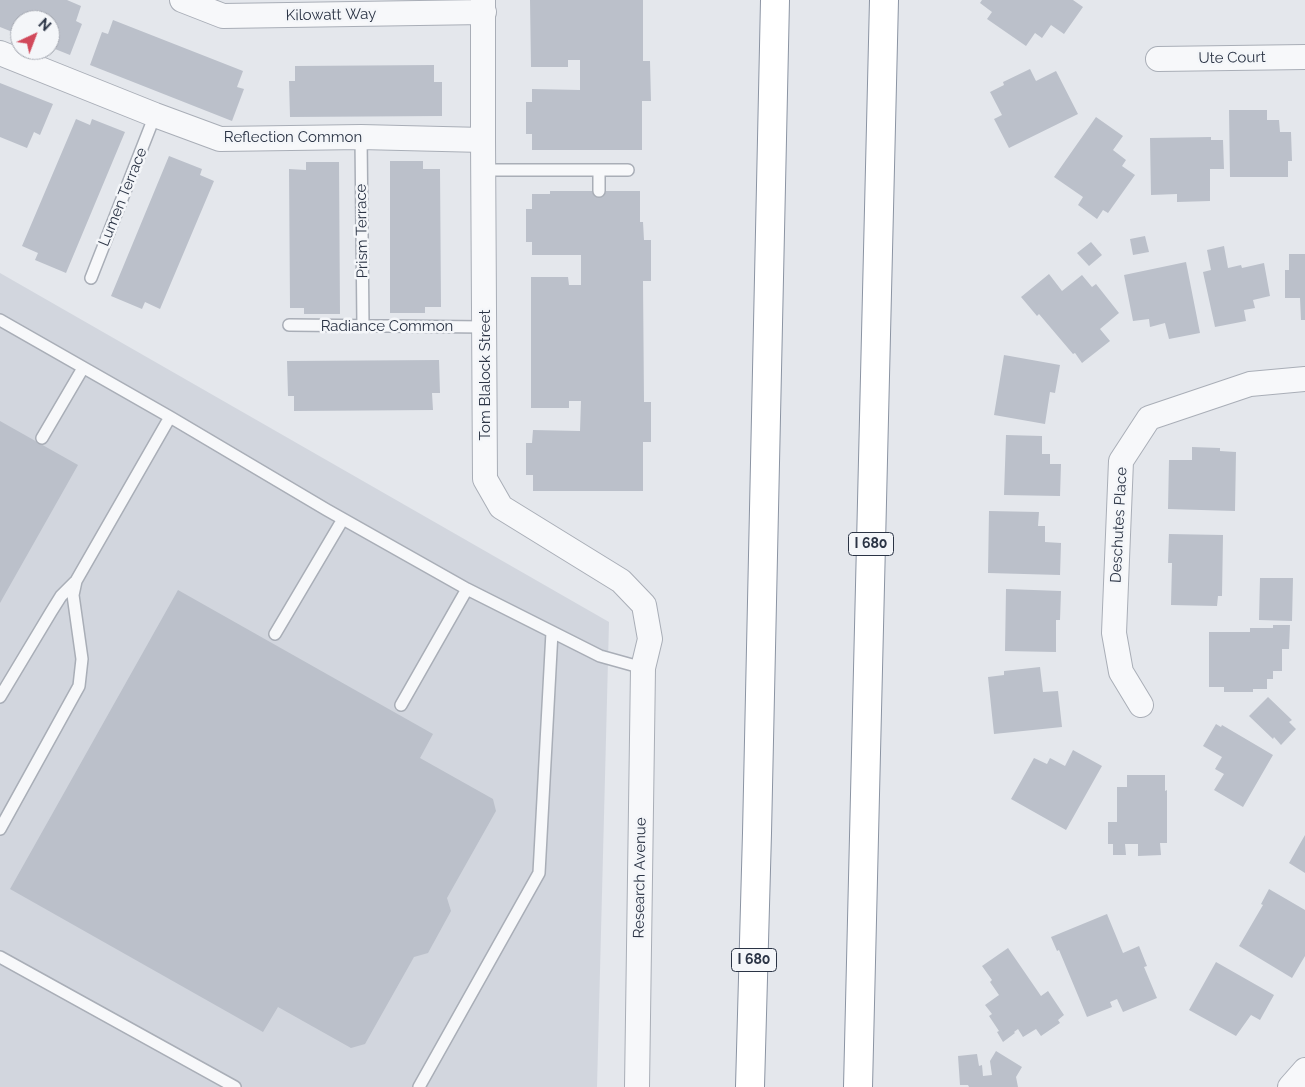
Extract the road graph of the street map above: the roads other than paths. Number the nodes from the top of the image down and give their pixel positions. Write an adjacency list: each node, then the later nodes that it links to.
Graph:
1 (182, 0): 4 (street, Kilowatt Way)
2 (775, 0): 39 (highway, I 680)
3 (884, 0): 40 (highway, I 680)
4 (483, 6): 10 (street, Tom Blalock Street)
5 (0, 53): 8 (street, Reflection Common)
6 (1305, 57): 7 (street, Ute Court)
7 (1158, 59)
8 (155, 115): 9 (street, Reflection Common); 15 (lane, Lumen Terrace)
9 (361, 137): 10 (street, Reflection Common); 18 (lane, Prism Terrace)
10 (482, 140): 11 (street, Tom Blalock Street)
11 (483, 170): 12 (lane); 19 (street, Tom Blalock Street)
12 (599, 170): 13 (lane); 14 (lane)
13 (628, 170)
14 (600, 190)
15 (91, 278)
16 (0, 320): 20 (lane)
17 (289, 325): 18 (lane, Radiance Common)
18 (363, 326): 19 (lane, Radiance Common)
19 (485, 327): 29 (street, Tom Blalock Street)
20 (83, 368): 22 (lane); 23 (lane)
21 (1305, 379): 32 (street, Deschutes Place)
22 (170, 417): 24 (lane); 25 (lane)
23 (42, 438)
24 (343, 519): 26 (lane); 28 (lane)
25 (76, 581): 30 (lane); 33 (lane)
26 (467, 590): 27 (lane); 31 (lane)
27 (552, 632): 29 (lane); 37 (lane)
28 (275, 634)
29 (643, 668): 38 (street, Research Avenue)
30 (0, 697)
31 (401, 705)
32 (1141, 705)
33 (0, 829)
34 (0, 957): 36 (lane)
35 (1305, 1070): 41 (street)
36 (235, 1087)
37 (419, 1087)
38 (637, 1087)
39 (750, 1087)
40 (858, 1087)
41 (1290, 1087)

